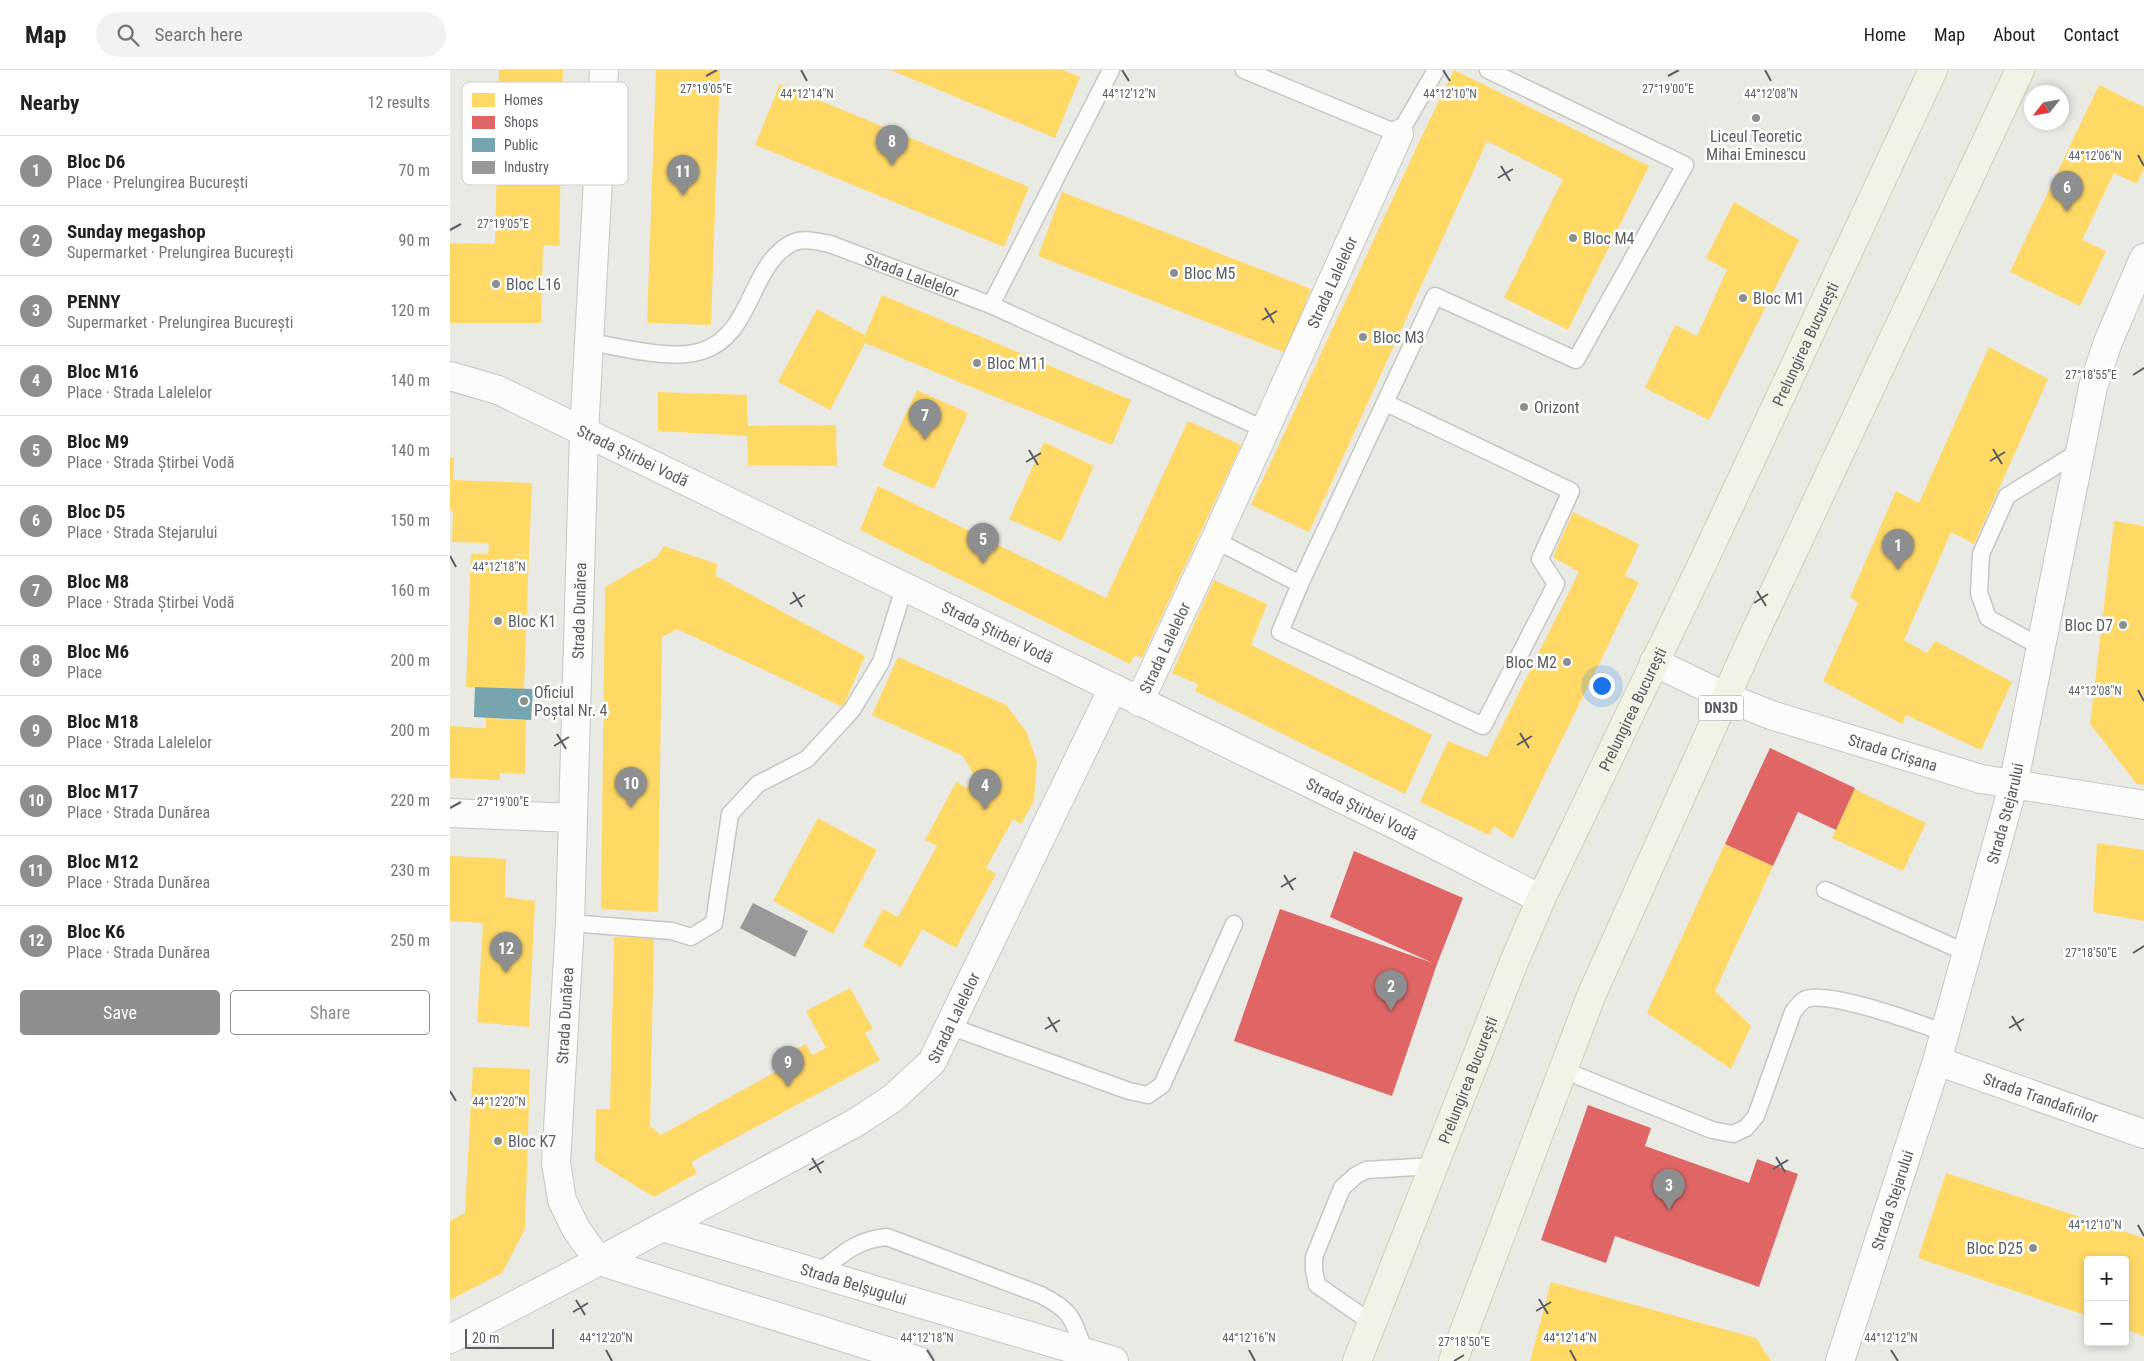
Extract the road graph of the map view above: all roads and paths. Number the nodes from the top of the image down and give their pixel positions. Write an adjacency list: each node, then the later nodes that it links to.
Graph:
1 (1244, 70): 7 (lane)
2 (1436, 70): 7 (lane)
3 (1488, 70): 13 (lane)
4 (1933, 70): 21 (main road, Prelungirea București)
5 (2020, 70): 23 (main road, DN3D)
6 (1107, 71): 10 (lane)
7 (1399, 134): 14 (street, Strada Lalelelor)
8 (598, 185): 11 (street, Strada Dunărea)
9 (2144, 258): 16 (street, Strada Stejarului)
10 (991, 306): 11 (lane, Strada Lalelelor); 14 (lane, Strada Lalelelor)
11 (589, 342): 15 (street, Strada Dunărea)
12 (450, 376): 15 (street, Strada Știrbei Vodă)
13 (1386, 403): 18 (lane); 18 (lane)
14 (1266, 430): 17 (street, Strada Lalelelor)
15 (584, 433): 19 (street, Strada Știrbei Vodă); 28 (street, Strada Dunărea)
16 (2080, 450): 20 (street, Strada Stejarului); 20 (lane)
17 (1215, 540): 18 (lane); 24 (street, Strada Lalelelor)
18 (1300, 584)
19 (904, 588): 22 (street, Strada Știrbei Vodă); 31 (lane)
20 (2041, 647): 25 (street, Strada Stejarului)
21 (1654, 662): 23 (street, Strada Crișana); 30 (main road, Prelungirea București)
22 (1113, 688): 24 (street, Strada Știrbei Vodă); 34 (street, Strada Lalelelor)
23 (1726, 698): 25 (street, Strada Crișana); 37 (main road, DN3D)
24 (1139, 702): 30 (street, Strada Știrbei Vodă)
25 (2014, 786): 26 (street, Strada Crișana); 33 (street, Strada Stejarului)
26 (2144, 805)
27 (450, 813): 28 (street)
28 (573, 818): 31 (street, Strada Dunărea)
29 (1824, 890): 33 (lane)
30 (1541, 899): 39 (main road, Prelungirea București)
31 (570, 923): 41 (street, Strada Dunărea)
32 (1234, 924): 34 (lane)
33 (1967, 953): 35 (street, Strada Stejarului)
34 (949, 1026): 40 (street, Strada Lalelelor)
35 (1945, 1033): 36 (street, Strada Stejarului); 37 (lane)
36 (1937, 1061): 38 (street, Strada Trandafirilor); 50 (street, Strada Stejarului)
37 (1563, 1070): 49 (main road, DN3D)
38 (2144, 1134)
39 (1433, 1166): 43 (main road, Prelungirea București); 43 (lane)
40 (662, 1227): 41 (street); 42 (street, Strada Belșugului)
41 (599, 1261): 44 (street); 46 (street)
42 (818, 1273): 45 (street, Strada Belșugului); 45 (lane)
43 (1372, 1323): 48 (main road, Prelungirea București)
44 (450, 1339)
45 (1085, 1352): 47 (street, Strada Belșugului)
46 (919, 1361)
47 (1114, 1361)
48 (1357, 1361)
49 (1454, 1361)
50 (1840, 1361)

